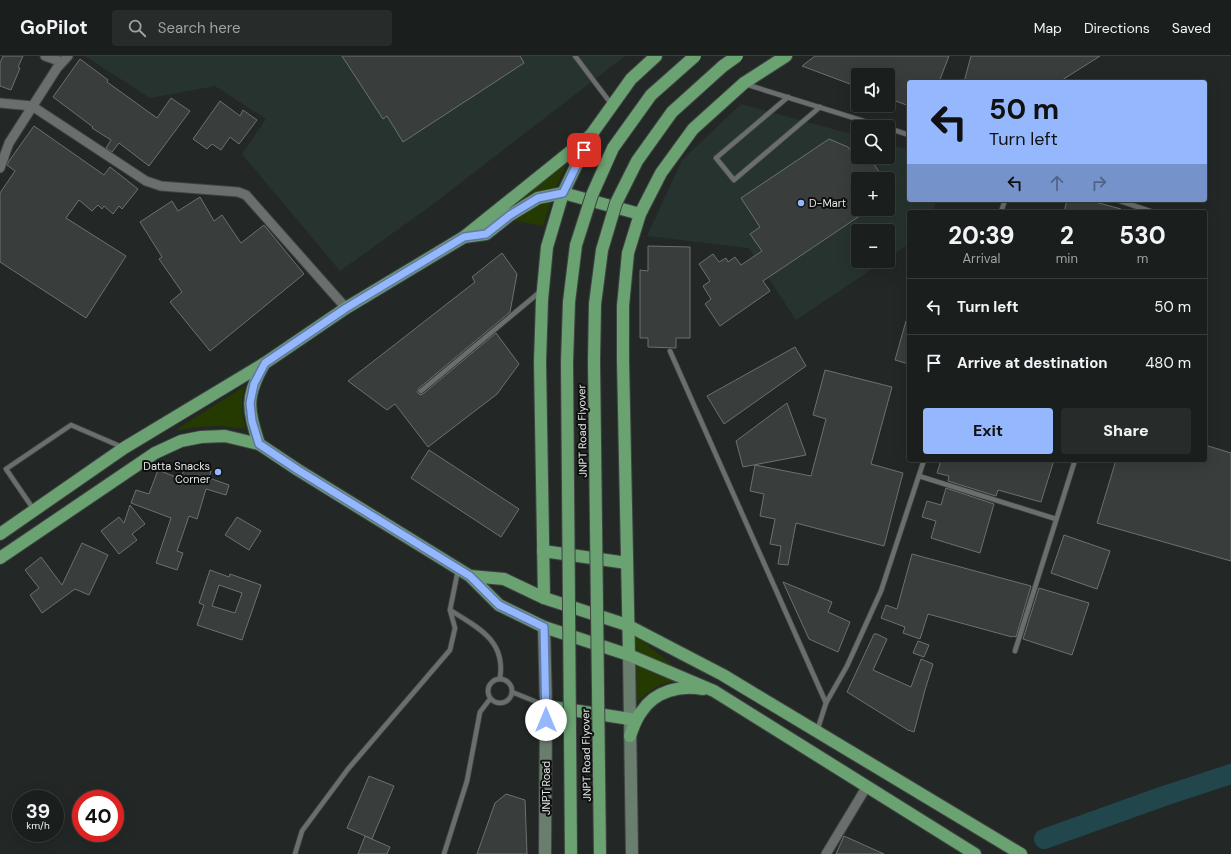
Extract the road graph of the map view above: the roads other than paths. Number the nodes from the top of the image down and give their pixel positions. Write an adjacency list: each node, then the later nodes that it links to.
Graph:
1 (45, 56): 7 (street)
2 (575, 56): 11 (lane)
3 (656, 56): 11 (highway)
4 (695, 56): 61 (highway, JNPT Road Flyover, bridge)
5 (737, 56): 62 (highway, JNPT Road Flyover, bridge)
6 (786, 56): 8 (highway)
7 (65, 59): 12 (street)
8 (744, 83): 9 (lane); 22 (highway)
9 (788, 97): 13 (lane); 13 (lane)
10 (0, 103): 12 (street)
11 (612, 105): 17 (highway)
12 (32, 106): 18 (street); 25 (street)
13 (820, 107): 14 (lane)
14 (861, 120)
15 (895, 130): 16 (lane)
16 (907, 134)
17 (590, 136): 19 (highway); 23 (highway)
18 (0, 168)
19 (563, 193): 22 (highway); 23 (highway); 24 (highway)
20 (1123, 202): 21 (lane)
21 (1147, 210)
22 (640, 214): 39 (highway)
23 (464, 237): 25 (highway)
24 (542, 290): 28 (lane); 37 (highway)
25 (346, 308): 27 (highway)
26 (670, 351): 52 (lane)
27 (265, 363): 29 (highway); 30 (highway)
28 (421, 391)
29 (124, 448): 34 (highway); 34 (lane)
30 (264, 448): 38 (highway); 40 (highway)
31 (923, 462): 33 (lane)
32 (1074, 462): 35 (lane)
33 (919, 476): 35 (lane); 52 (lane)
34 (34, 510): 36 (highway)
35 (1056, 519): 46 (lane)
36 (0, 534)
37 (543, 551): 39 (highway); 42 (highway)
38 (0, 558)
39 (627, 563): 44 (highway)
40 (458, 569): 41 (highway); 43 (lane)
41 (470, 576): 42 (highway); 45 (highway)
42 (544, 598): 44 (highway)
43 (450, 610): 48 (lane); 58 (lane)
44 (627, 625): 47 (highway); 55 (highway)
45 (544, 627): 47 (highway); 53 (street, JNPT Road)
46 (1015, 651)
47 (628, 654): 49 (highway); 54 (street)
48 (500, 678): 50 (lane); 51 (lane)
49 (714, 691): 56 (highway); 57 (highway)
50 (512, 692): 51 (lane); 53 (lane)
51 (490, 699): 59 (lane)
52 (826, 703): 55 (lane)
53 (546, 706): 54 (highway); 60 (street, JNPT Road)
54 (630, 719): 56 (street)
55 (817, 731): 66 (highway)
56 (630, 736): 63 (street)
57 (867, 786): 64 (street); 65 (highway)
58 (295, 854)
59 (444, 854)
60 (546, 854)
61 (571, 854)
62 (600, 854)
63 (632, 854)
64 (826, 854)
65 (975, 854)
66 (1021, 854)

